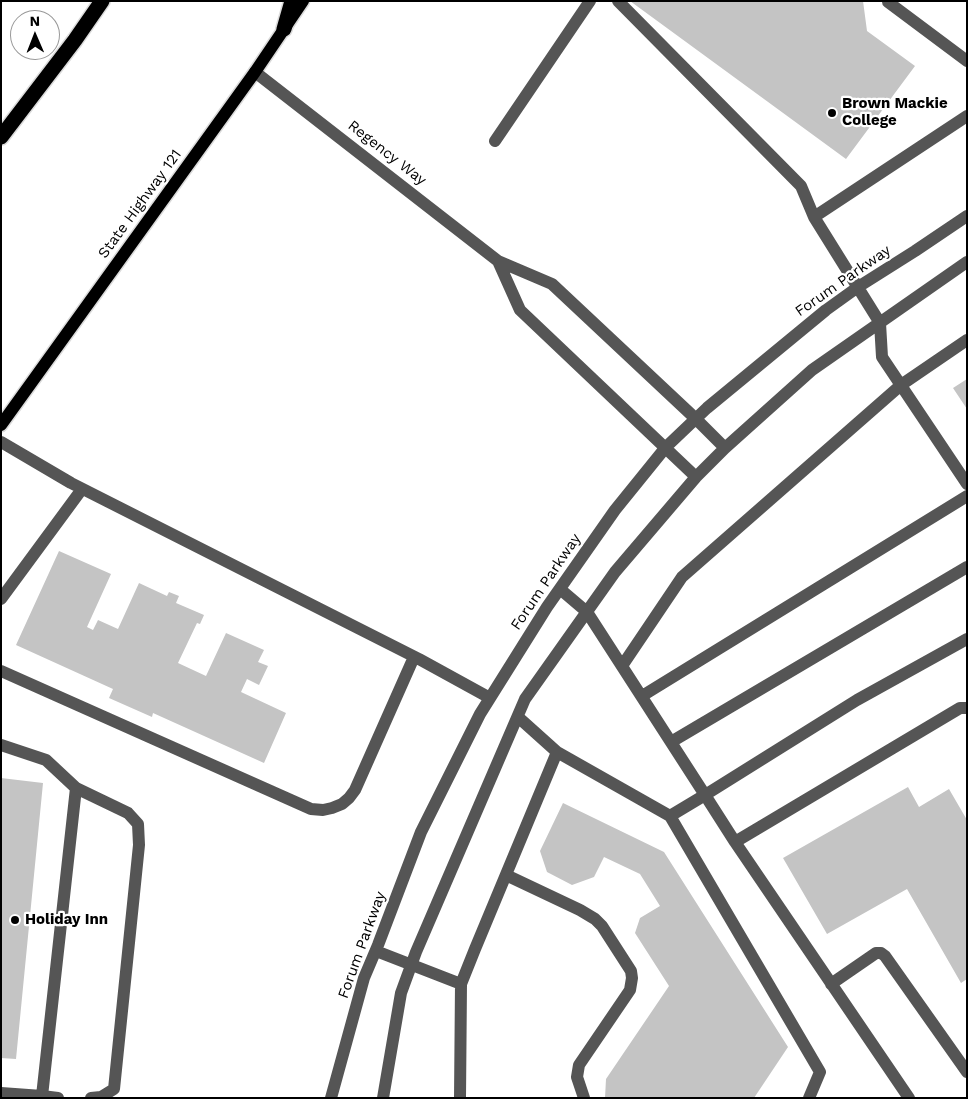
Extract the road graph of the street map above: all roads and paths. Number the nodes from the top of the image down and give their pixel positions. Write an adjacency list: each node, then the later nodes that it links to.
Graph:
1 (102, 1): 11 (highway)
2 (292, 1): 7 (highway)
3 (303, 1): 7 (main road, State Highway 121)
4 (590, 1): 12 (street)
5 (618, 1): 13 (street)
6 (888, 1): 8 (street)
7 (284, 29): 9 (main road, State Highway 121)
8 (967, 61)
9 (255, 72): 15 (street, Regency Way); 22 (main road, State Highway 121)
10 (967, 116): 13 (street)
11 (1, 137)
12 (494, 141)
13 (814, 216): 17 (street)
14 (967, 216): 17 (street, Forum Parkway)
15 (498, 261): 21 (street, Regency Way); 24 (street, Regency Way)
16 (967, 262): 18 (street)
17 (858, 287): 18 (street); 21 (street, Forum Parkway)
18 (880, 323): 20 (street); 25 (street)
19 (967, 340): 20 (street)
20 (901, 385): 27 (street); 36 (street)
21 (696, 419): 24 (street, Forum Parkway); 25 (street, Regency Way)
22 (1, 425)
23 (1, 442): 28 (street)
24 (666, 448): 26 (street, Regency Way); 31 (street, Forum Parkway)
25 (726, 448): 26 (street)
26 (696, 477): 33 (street)
27 (967, 484)
28 (82, 488): 32 (street); 35 (street)
29 (967, 496): 38 (street)
30 (967, 567): 42 (street)
31 (560, 589): 33 (street); 39 (street, Forum Parkway)
32 (1, 599)
33 (587, 612): 36 (street); 41 (street)
34 (967, 639): 46 (street)
35 (414, 657): 37 (street); 39 (street)
36 (622, 666): 38 (street)
37 (1, 671)
38 (642, 696): 42 (street)
39 (490, 698): 50 (street, Forum Parkway)
40 (967, 708): 48 (street)
41 (518, 716): 44 (street); 51 (street)
42 (672, 742): 46 (street)
43 (1, 746): 45 (street)
44 (557, 752): 47 (street); 49 (street)
45 (76, 788): 56 (street); 58 (street)
46 (706, 794): 47 (street); 48 (street)
47 (670, 816): 63 (street)
48 (735, 842): 53 (street)
49 (506, 875): 52 (street); 62 (street)
50 (376, 951): 51 (street); 59 (street, Forum Parkway)
51 (412, 965): 52 (street); 60 (street)
52 (462, 984): 61 (street)
53 (831, 984): 54 (street); 64 (street)
54 (967, 1072)
55 (1, 1093): 56 (street)
56 (42, 1097): 57 (street)
57 (58, 1098)
58 (91, 1098)
59 (331, 1098)
60 (383, 1098)
61 (460, 1098)
62 (584, 1098)
63 (809, 1098)
64 (908, 1098)

